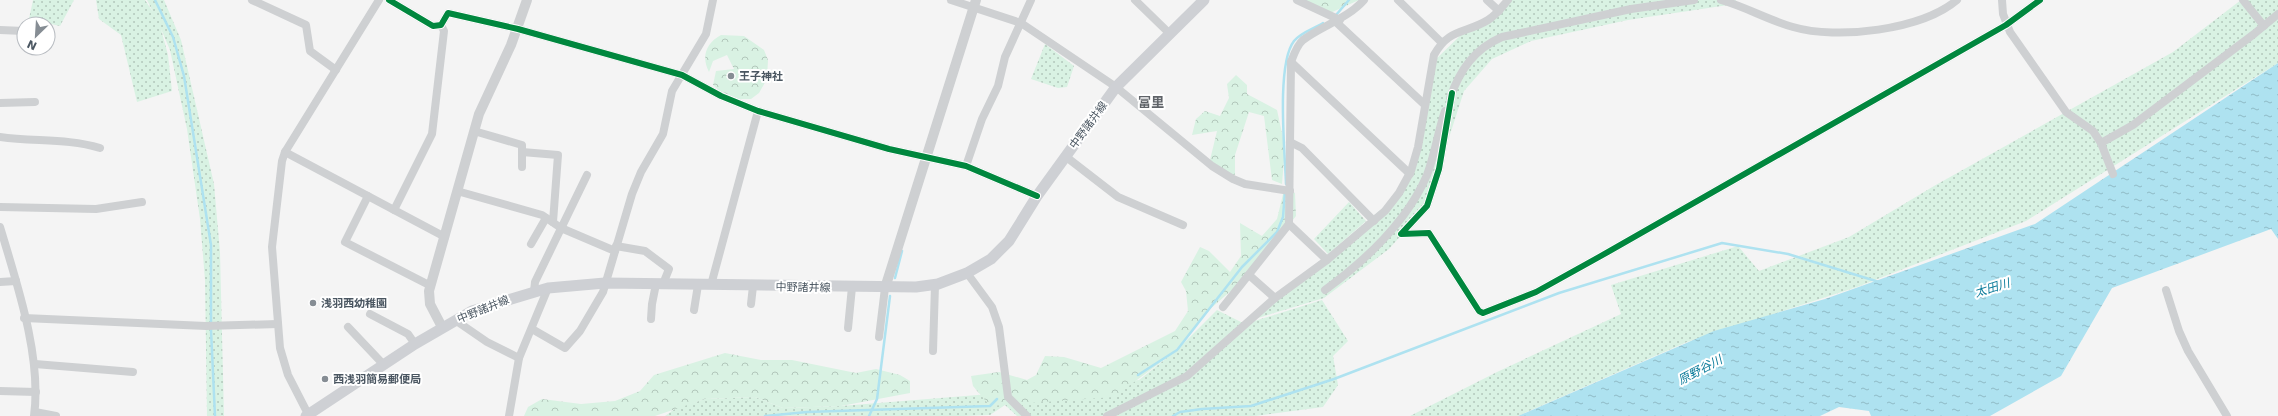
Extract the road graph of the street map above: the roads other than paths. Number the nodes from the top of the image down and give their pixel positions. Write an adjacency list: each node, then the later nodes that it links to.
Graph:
1 (252, 0): 35 (street)
2 (379, 0): 35 (street)
3 (389, 0): 26 (street)
4 (527, 0): 29 (street)
5 (713, 0): 36 (street)
6 (951, 0): 21 (street)
7 (1031, 0): 25 (street)
8 (1135, 0): 32 (street)
9 (1204, 0): 32 (main road, 中野諸井線)
10 (1297, 0): 24 (street)
11 (1364, 0): 24 (street)
12 (1398, 0): 33 (street)
13 (1487, 0): 22 (street)
14 (1508, 0): 22 (street)
15 (1694, 0): 38 (street)
16 (1721, 0): 17 (street)
17 (1958, 0)
18 (2002, 0): 27 (street)
19 (2040, 0): 27 (street)
20 (2243, 0): 28 (street)
21 (975, 3): 25 (street); 51 (street)
22 (1499, 11): 33 (street)
23 (2278, 14): 28 (street)
24 (1338, 21): 34 (street); 41 (street)
25 (1021, 23): 37 (street); 52 (street)
26 (441, 25): 29 (street); 63 (street)
27 (2006, 25): 38 (street); 46 (street)
28 (2264, 26): 46 (street)
29 (518, 29): 36 (street); 43 (street)
30 (0, 30): 31 (street)
31 (16, 30)
32 (1170, 34): 37 (main road, 中野諸井線)
33 (1441, 42): 41 (street)
34 (1291, 62): 45 (street); 54 (street)
35 (336, 70): 48 (street)
36 (682, 75): 42 (street); 72 (street)
37 (1116, 87): 50 (main road, 中野諸井線); 57 (street)
38 (1452, 92): 88 (street)
39 (35, 102): 40 (street)
40 (0, 103)
41 (1425, 105): 54 (street)
42 (758, 112): 51 (street); 81 (street)
43 (474, 131): 49 (street); 58 (street)
44 (0, 137): 47 (street)
45 (1290, 142): 57 (street); 65 (street)
46 (2101, 143): 55 (street)
47 (100, 148)
48 (285, 152): 59 (street); 99 (street)
49 (522, 152): 53 (street); 64 (street)
50 (1065, 156): 60 (main road, 中野諸井線); 67 (street)
51 (927, 158): 52 (street); 87 (street)
52 (966, 166): 60 (street)
53 (522, 167)
54 (1410, 174): 65 (street)
55 (2113, 174)
56 (587, 175): 69 (street)
57 (1287, 190): 66 (street)
58 (457, 191): 64 (street); 70 (street)
59 (368, 196): 63 (street); 83 (street)
60 (1037, 196): 74 (main road, 中野諸井線)
61 (142, 202): 62 (street)
62 (0, 207)
63 (394, 210): 70 (street)
64 (549, 220): 69 (street); 71 (street)
65 (1374, 221): 73 (street)
66 (1289, 224): 73 (street); 75 (street)
67 (1183, 225)
68 (0, 227): 77 (street)
69 (561, 228): 72 (street); 90 (street)
70 (445, 237): 83 (street)
71 (531, 244)
72 (615, 248): 78 (street); 79 (street)
73 (1327, 260): 91 (street)
74 (967, 273): 82 (main road, 中野諸井線); 117 (street)
75 (1249, 275): 91 (street); 93 (street)
76 (0, 282): 77 (street)
77 (16, 282): 96 (street)
78 (605, 283): 79 (main road, 中野諸井線); 86 (main road, 中野諸井線); 103 (street)
79 (659, 284): 80 (main road, 中野諸井線); 97 (street)
80 (698, 285): 81 (main road, 中野諸井線); 94 (street)
81 (711, 285): 84 (main road, 中野諸井線)
82 (935, 285): 87 (main road, 中野諸井線); 106 (street)
83 (431, 286): 101 (street)
84 (753, 286): 85 (main road, 中野諸井線); 92 (street)
85 (852, 287): 87 (main road, 中野諸井線); 102 (street)
86 (548, 288): 90 (main road, 中野諸井線); 103 (street)
87 (885, 288): 104 (street)
88 (1325, 290)
89 (2166, 290): 119 (street)
90 (534, 292): 98 (main road, 中野諸井線)
91 (1275, 298): 118 (street)
92 (751, 304)
93 (1223, 307)
94 (694, 310)
95 (370, 314): 105 (street)
96 (24, 318): 99 (street); 108 (street)
97 (651, 319)
98 (456, 320): 101 (main road, 中野諸井線); 107 (street)
99 (278, 324): 114 (street)
100 (348, 327): 109 (street)
101 (442, 327): 105 (main road, 中野諸井線)
102 (848, 328)
103 (532, 329): 107 (street)
104 (879, 337)
105 (415, 344): 109 (main road, 中野諸井線)
106 (933, 351)
107 (519, 358): 116 (street)
108 (35, 364): 110 (street); 112 (street)
109 (383, 364): 114 (main road, 中野諸井線)
110 (133, 372)
111 (0, 391): 112 (street)
112 (36, 392): 113 (street)
113 (34, 414): 115 (street)
114 (307, 415)
115 (56, 416)
116 (509, 416)
117 (1027, 416)
118 (1107, 416)
119 (2227, 416)

